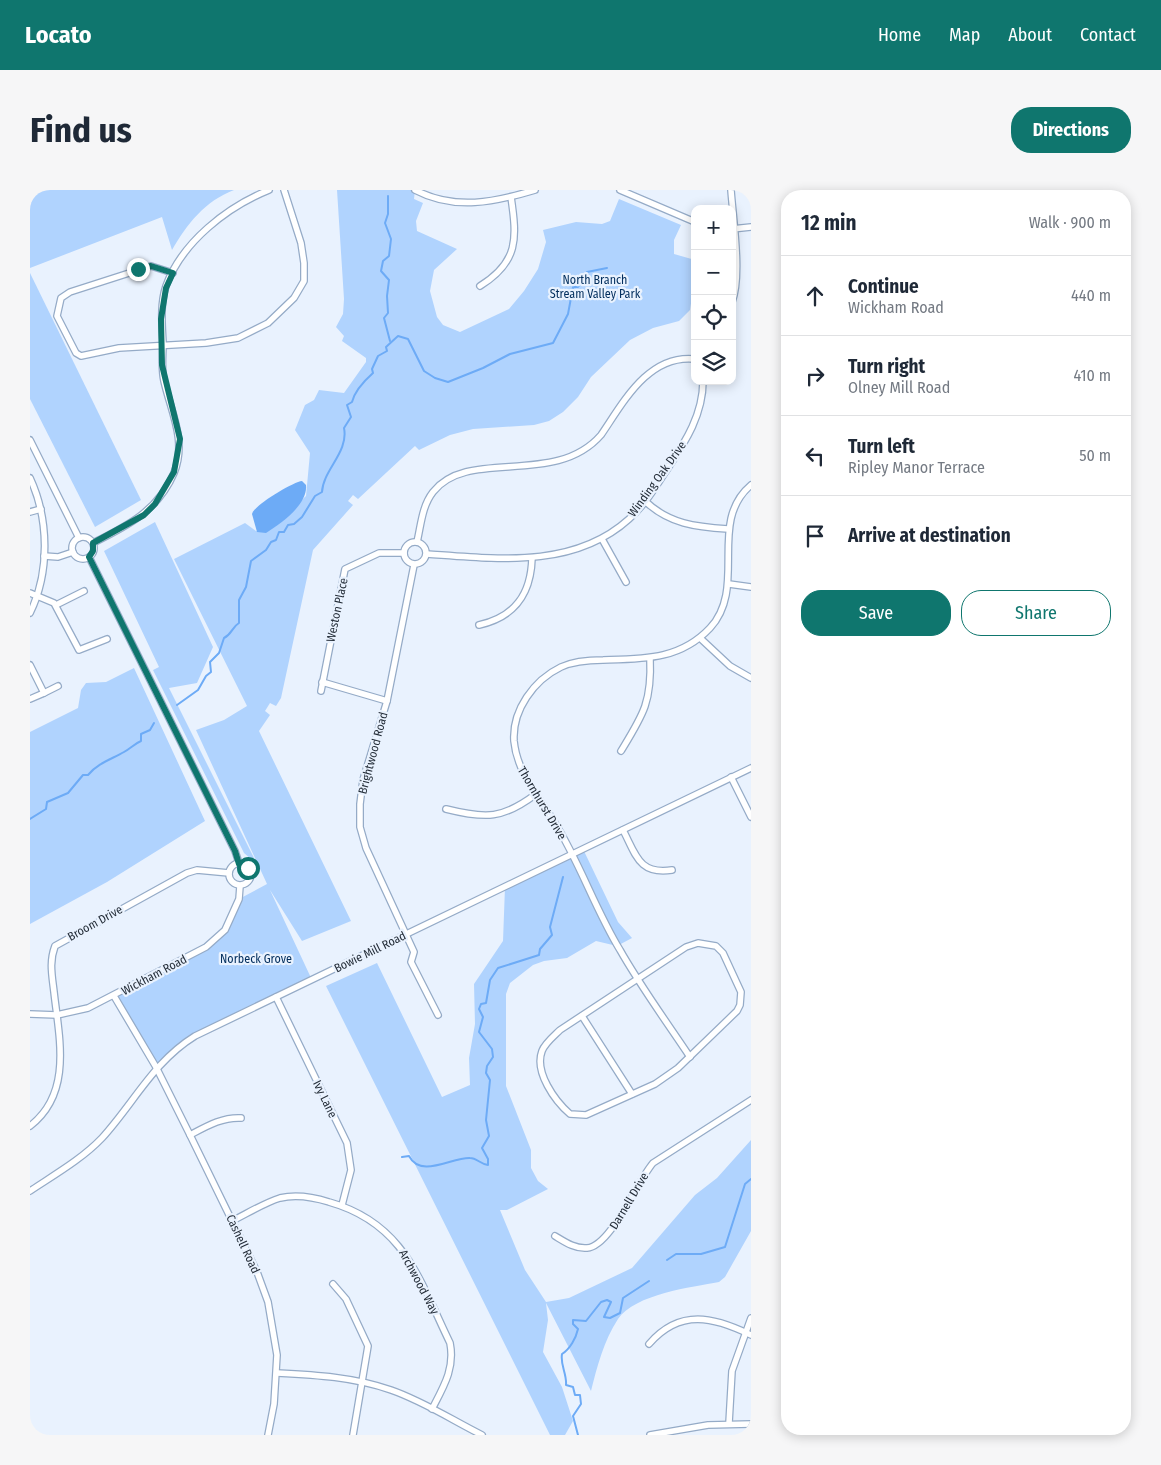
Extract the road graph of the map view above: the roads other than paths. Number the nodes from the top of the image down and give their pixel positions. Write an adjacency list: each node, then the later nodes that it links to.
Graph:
1 (269, 190): 13 (street)
2 (284, 190): 16 (street)
3 (415, 190): 7 (street)
4 (535, 190): 7 (street)
5 (624, 190): 9 (street)
6 (731, 190): 8 (street)
7 (511, 197): 14 (street)
8 (732, 205)
9 (691, 220)
10 (751, 227): 11 (street)
11 (736, 229)
12 (734, 250): 15 (street)
13 (173, 273): 16 (street); 16 (street)
14 (480, 286)
15 (734, 295)
16 (163, 344): 29 (street)
17 (691, 359): 28 (street)
18 (703, 385): 22 (street, Winding Oak Drive)
19 (30, 440): 26 (street)
20 (30, 478): 23 (street)
21 (751, 485): 25 (street, Thornhurst Drive)
22 (645, 501): 25 (street); 27 (street, Winding Oak Drive)
23 (41, 509): 24 (street); 33 (street)
24 (30, 512)
25 (728, 529): 38 (street, Thornhurst Drive)
26 (79, 538): 29 (street); 30 (street)
27 (602, 539): 35 (street, Winding Oak Drive); 37 (street)
28 (417, 542): 31 (street); 32 (street)
29 (93, 543): 34 (street)
30 (73, 552): 33 (street); 34 (street)
31 (404, 554): 36 (street); 51 (street, Weston Place)
32 (427, 554): 35 (street, Winding Oak Drive); 36 (street)
33 (44, 556): 42 (street)
34 (89, 557): 65 (street)
35 (532, 558): 45 (street)
36 (414, 565): 56 (street, Brightwood Road)
37 (626, 582)
38 (729, 584): 39 (street); 46 (street, Thornhurst Drive)
39 (751, 587)
40 (84, 591): 43 (street)
41 (30, 593): 42 (street)
42 (37, 595): 43 (street); 44 (street)
43 (56, 605): 47 (street)
44 (30, 613)
45 (479, 625)
46 (700, 638): 48 (street, Thornhurst Drive); 50 (street)
47 (107, 639)
48 (650, 658): 57 (street); 60 (street, Thornhurst Drive)
49 (30, 665): 54 (street)
50 (751, 678)
51 (322, 682): 53 (street, Weston Place); 56 (street)
52 (58, 686): 54 (street)
53 (321, 691)
54 (44, 693): 55 (street)
55 (30, 699)
56 (387, 701): 69 (street, Brightwood Road)
57 (621, 751)
58 (751, 768): 59 (street, Bowie Mill Road)
59 (731, 778): 62 (street); 63 (street, Bowie Mill Road)
60 (536, 794): 61 (street); 64 (street, Thornhurst Drive)
61 (446, 809)
62 (751, 817)
63 (623, 830): 64 (street, Bowie Mill Road); 66 (street)
64 (572, 854): 69 (street, Bowie Mill Road); 70 (street, Thornhurst Drive)
65 (239, 864): 67 (street); 68 (street)
66 (672, 870)
67 (229, 873): 68 (street); 76 (street, Broom Drive)
68 (240, 886): 71 (street, Wickham Road)
69 (406, 935): 73 (street, Bowie Mill Road); 77 (street, Brightwood Road)
70 (638, 980): 78 (street); 79 (street, Thornhurst Drive); 79 (street)
71 (127, 989): 72 (street, Wickham Road); 74 (street)
72 (114, 996): 74 (street, Cashell Road); 76 (street, Wickham Road)
73 (276, 997): 80 (street, Bowie Mill Road); 87 (street, Ivy Lane)
74 (122, 1009): 80 (street, Cashell Road)
75 (30, 1014): 76 (street, Wickham Road)
76 (57, 1015): 84 (street, Broom Drive)
77 (438, 1015)
78 (582, 1016): 81 (street); 81 (street)
79 (690, 1056): 81 (street)
80 (156, 1067): 85 (street, Cashell Road); 86 (street, Bowie Mill Road)
81 (632, 1094)
82 (751, 1100): 89 (street, Darnell Drive)
83 (241, 1118): 85 (street)
84 (30, 1126)
85 (190, 1135): 88 (street, Cashell Road)
86 (30, 1191)
87 (342, 1205): 88 (street, Archwood Way); 97 (street, Archwood Way)
88 (232, 1221): 95 (street, Cashell Road)
89 (554, 1236)
90 (333, 1284): 96 (street)
91 (751, 1318): 92 (street)
92 (745, 1332): 93 (street); 94 (street); 98 (street)
93 (751, 1335)
94 (649, 1344)
95 (277, 1373): 96 (street); 101 (street, Cashell Road)
96 (363, 1382): 97 (street); 102 (street)
97 (432, 1409): 103 (street)
98 (729, 1423): 99 (street); 100 (street)
99 (751, 1424)
100 (678, 1433): 104 (street)
101 (268, 1435)
102 (353, 1435)
103 (482, 1435)
104 (650, 1435)

